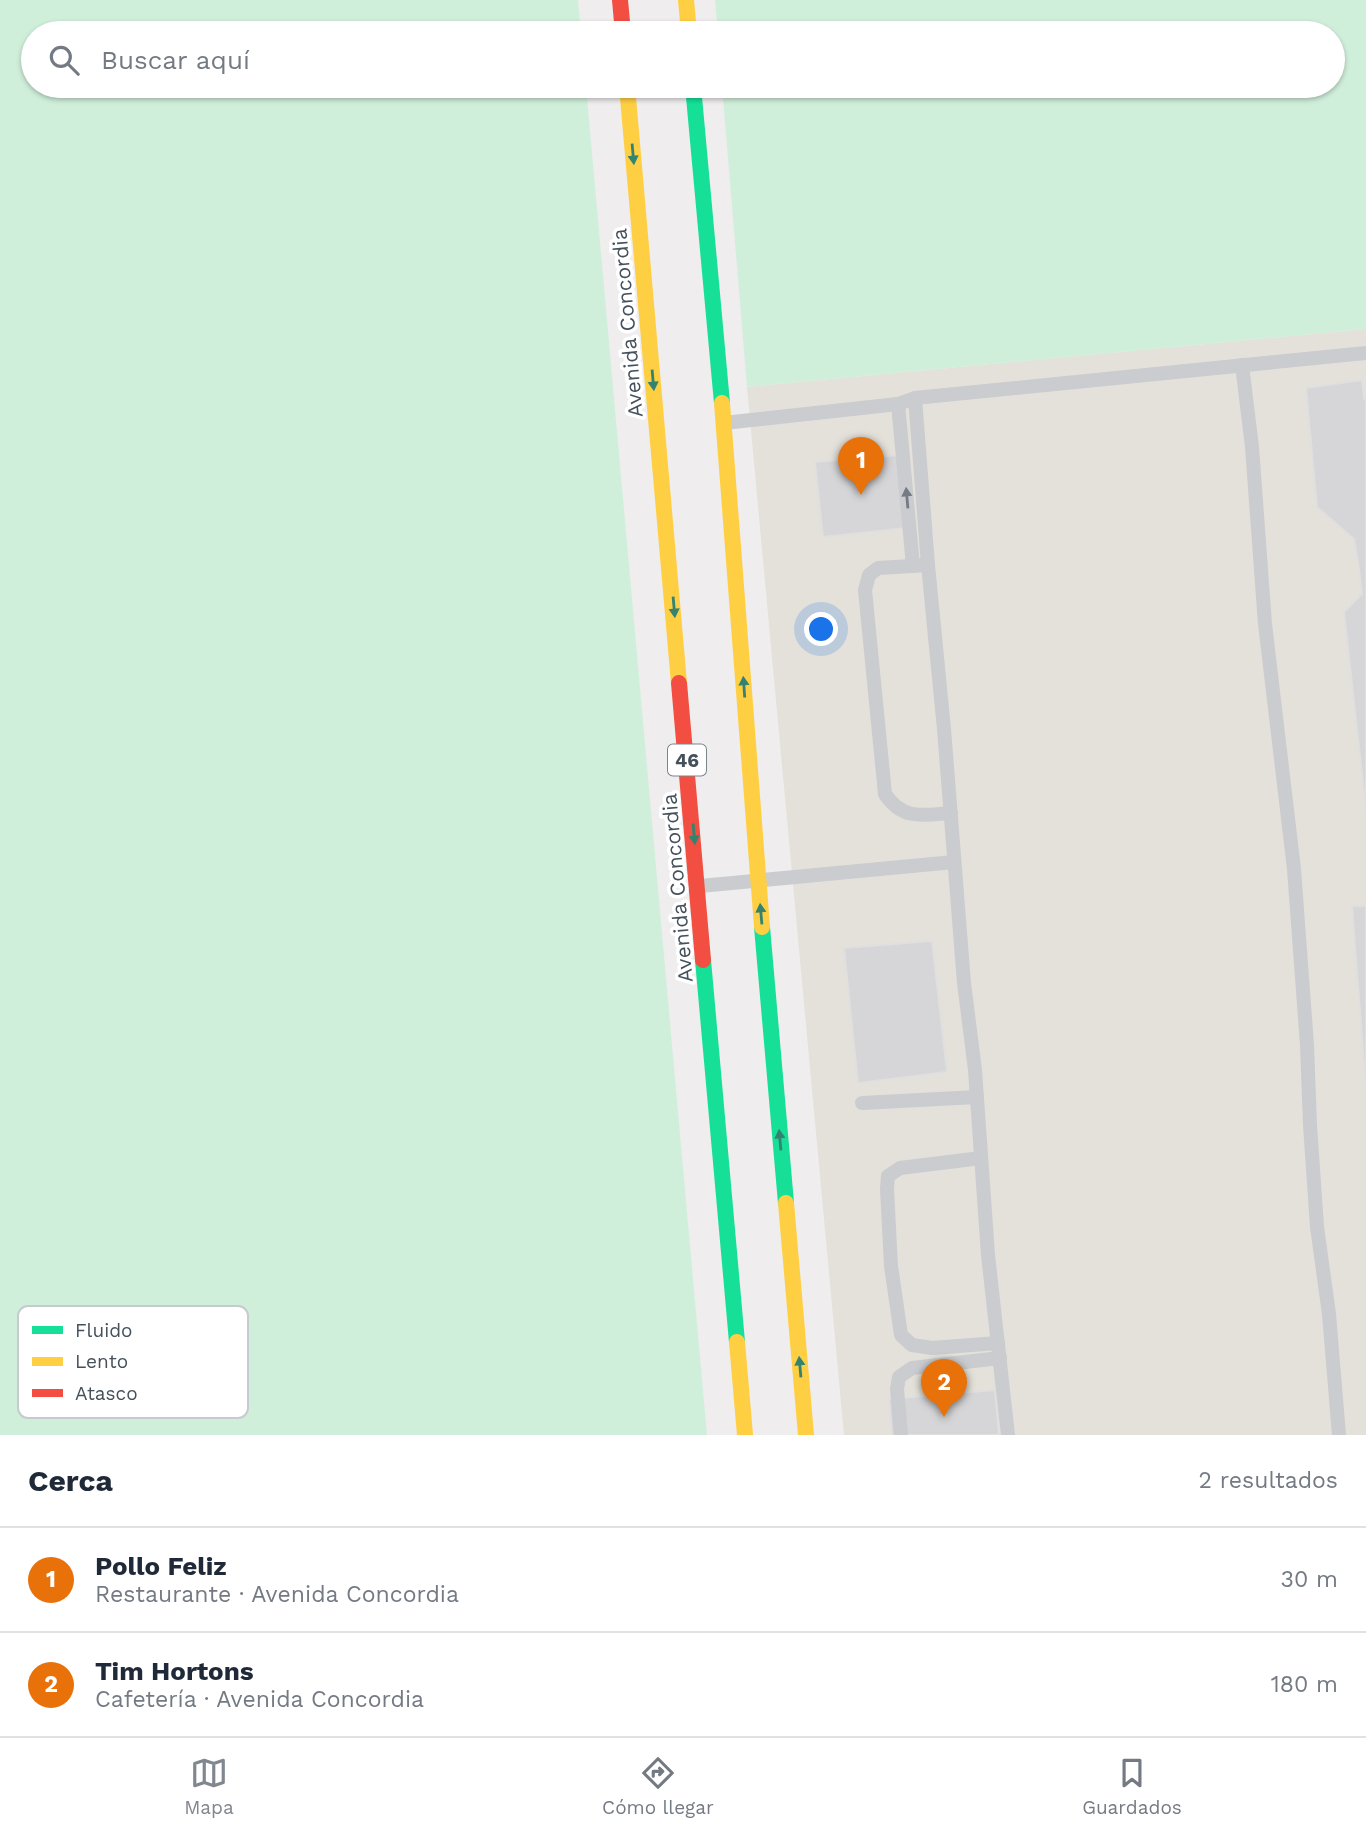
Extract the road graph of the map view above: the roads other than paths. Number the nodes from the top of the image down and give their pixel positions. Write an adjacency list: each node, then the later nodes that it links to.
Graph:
1 (620, 0): 3 (main road)
2 (686, 0): 4 (main road)
3 (622, 21)
4 (688, 21)
5 (628, 98): 16 (main road, Avenida Concordia / 46, one-way to 16)
6 (694, 98): 11 (main road)
7 (1366, 353): 8 (lane)
8 (1242, 365): 9 (lane); 26 (lane)
9 (915, 398): 10 (lane); 12 (lane)
10 (898, 404): 11 (lane); 12 (lane, one-way to 10)
11 (724, 423): 15 (main road, one-way to 11)
12 (921, 565): 13 (lane); 13 (lane)
13 (951, 813): 14 (lane)
14 (954, 862): 15 (lane); 17 (lane)
15 (758, 881): 16 (lane); 23 (main road, one-way to 15)
16 (698, 886): 22 (main road, Avenida Concordia / 46)
17 (977, 1097): 18 (lane); 19 (lane)
18 (862, 1103)
19 (981, 1158): 20 (lane); 20 (lane)
20 (998, 1343): 21 (lane)
21 (1000, 1358): 24 (lane); 25 (lane)
22 (745, 1435)
23 (806, 1435)
24 (901, 1435)
25 (1008, 1435)
26 (1339, 1435)

